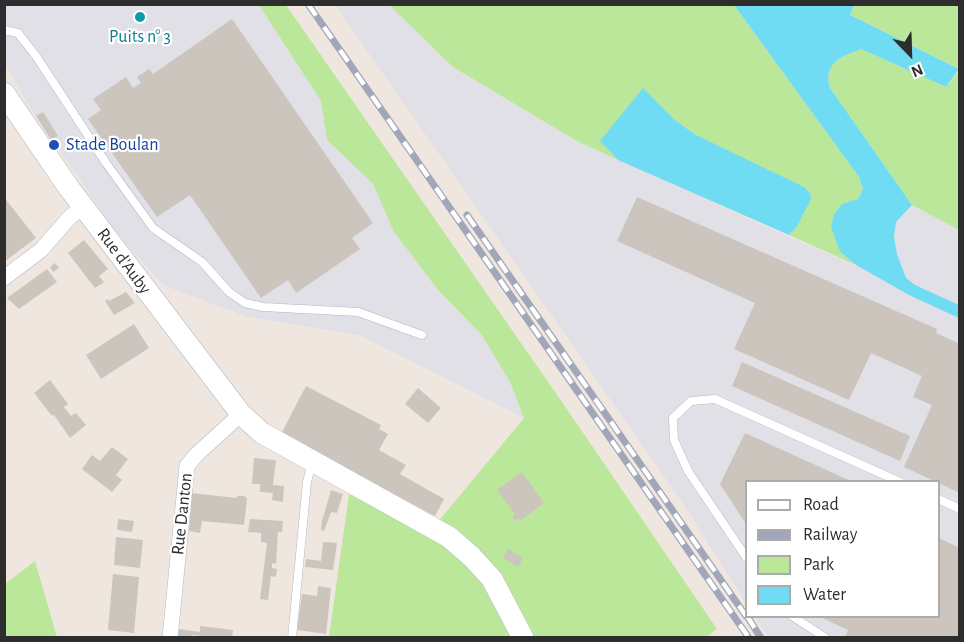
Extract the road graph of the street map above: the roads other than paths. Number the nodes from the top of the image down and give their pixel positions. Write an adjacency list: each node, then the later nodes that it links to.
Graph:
1 (4, 30): 5 (lane)
2 (4, 93): 3 (street, Rue d'Auby)
3 (83, 207): 4 (street); 6 (street, Rue d'Auby)
4 (4, 279)
5 (422, 334)
6 (246, 419): 7 (street, Rue d'Auby); 13 (street, Rue Danton)
7 (313, 460): 14 (lane); 15 (street, Rue d'Auby)
8 (896, 480): 11 (lane)
9 (940, 499): 10 (lane)
10 (960, 509)
11 (745, 554)
12 (795, 618): 16 (lane)
13 (170, 638)
14 (292, 638)
15 (523, 638)
16 (826, 638)

